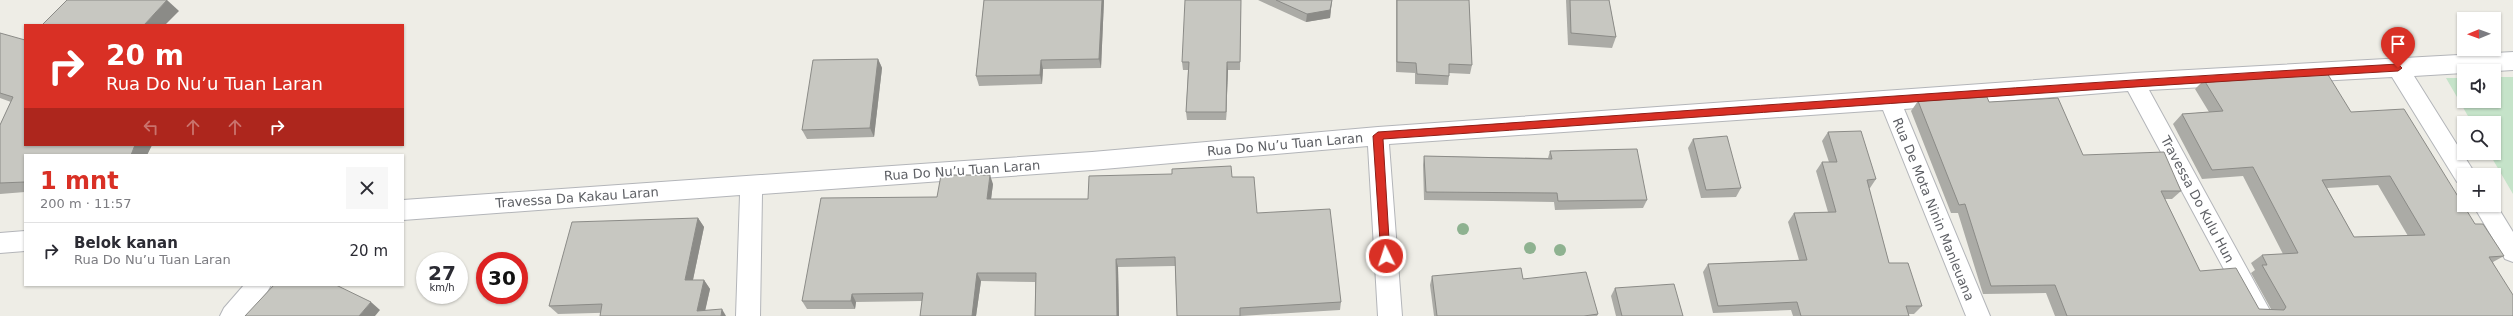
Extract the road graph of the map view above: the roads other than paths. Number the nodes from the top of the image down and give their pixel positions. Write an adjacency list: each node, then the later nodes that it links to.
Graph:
1 (2513, 61): 2 (street, Rua Do Nu’u Tuan Laran)
2 (2398, 68): 3 (street, Rua Do Nu’u Tuan Laran); 6 (street)
3 (2134, 82): 4 (street, Rua Do Nu’u Tuan Laran); 18 (street, Travessa Do Kulu Hun)
4 (1890, 101): 5 (street, Rua Do Nu’u Tuan Laran); 17 (street, Rua De Mota Ninin Manleuana)
5 (1378, 136): 7 (street, Rua Do Nu’u Tuan Laran); 16 (street)
6 (2461, 168)
7 (751, 185): 8 (street, Travessa Da Kakau Laran); 15 (street)
8 (404, 210)
9 (2488, 212): 12 (street)
10 (24, 241): 11 (street)
11 (0, 244)
12 (2513, 252)
13 (258, 286): 14 (street)
14 (232, 316)
15 (748, 316)
16 (1390, 316)
17 (1978, 316)
18 (2261, 316)

